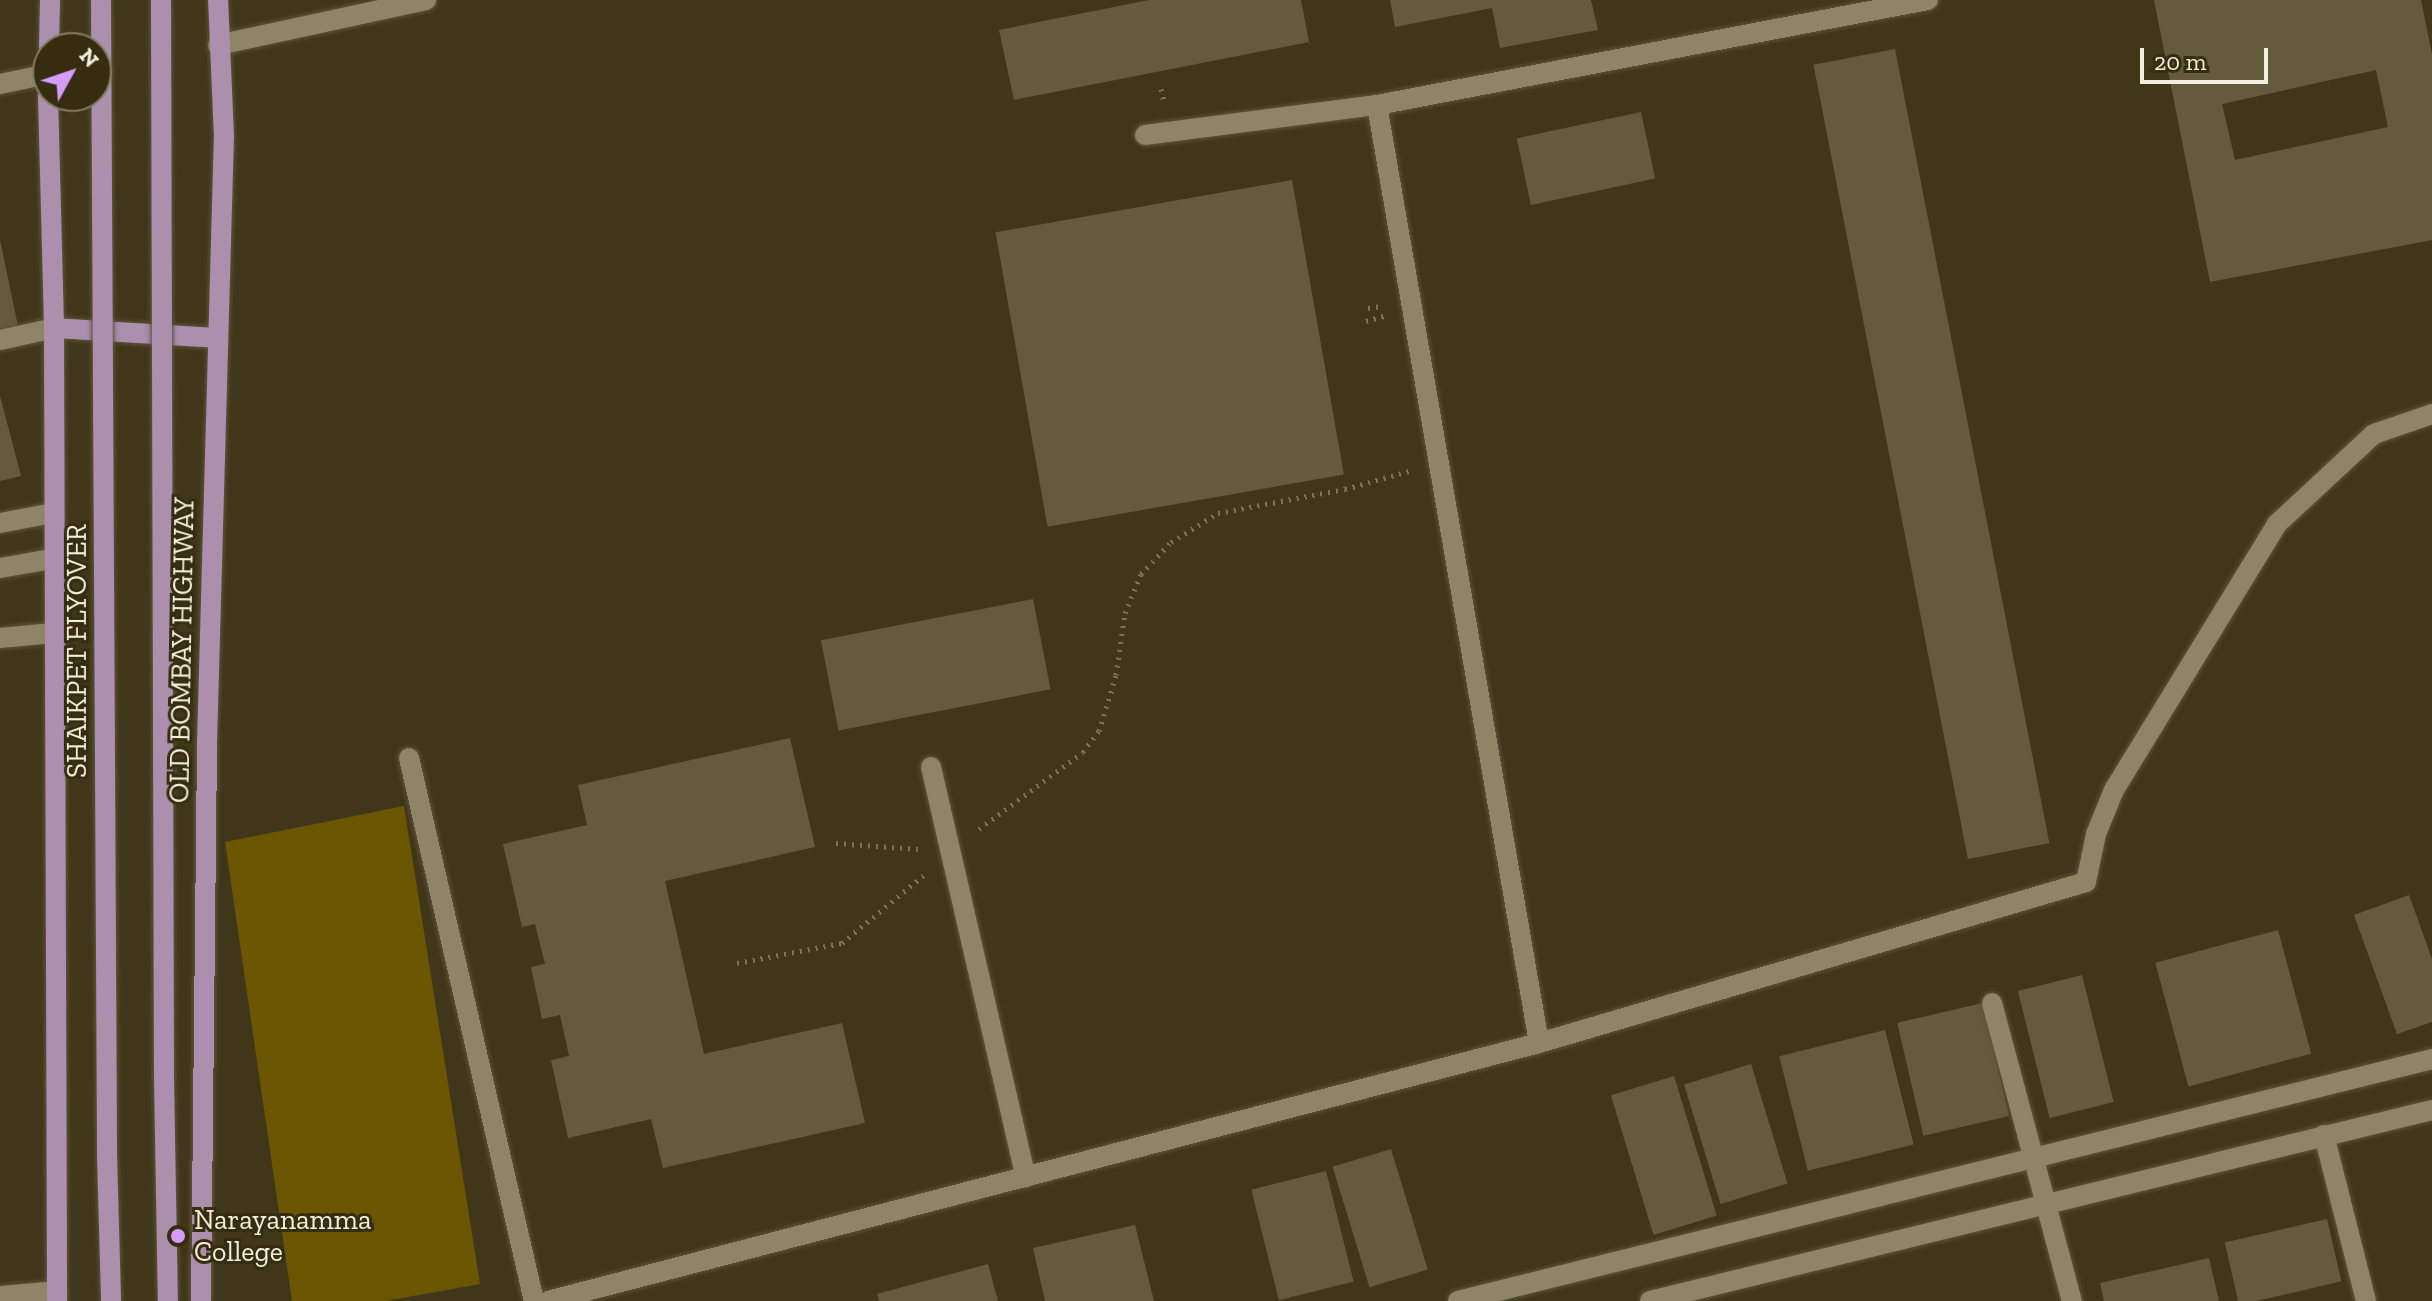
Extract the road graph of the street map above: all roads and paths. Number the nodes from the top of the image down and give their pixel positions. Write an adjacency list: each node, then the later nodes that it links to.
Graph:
1 (50, 0): 7 (main road)
2 (101, 0): 42 (main road, SHAIKPET FLYOVER, bridge)
3 (161, 0): 43 (main road, bridge)
4 (218, 0): 8 (main road, OLD BOMBAY HIGHWAY)
5 (426, 0): 8 (street)
6 (1928, 0): 11 (street)
7 (49, 32)
8 (218, 45): 17 (main road, OLD BOMBAY HIGHWAY)
9 (32, 77): 10 (street)
10 (0, 84)
11 (1377, 105): 13 (street); 33 (street)
12 (48, 112): 15 (main road)
13 (1145, 135)
14 (1366, 321): 16 (path)
15 (54, 328): 17 (main road); 18 (street); 21 (main road)
16 (1388, 331)
17 (218, 338): 44 (main road, OLD BOMBAY HIGHWAY)
18 (0, 340)
19 (2432, 414): 33 (street)
20 (1418, 469): 30 (path)
21 (53, 513): 22 (street); 23 (main road)
22 (0, 523)
23 (52, 559): 24 (street); 25 (main road)
24 (0, 568)
25 (53, 633): 26 (street); 41 (main road)
26 (0, 638)
27 (409, 758): 45 (street)
28 (931, 767): 30 (street)
29 (836, 843): 30 (path)
30 (951, 852): 31 (path); 38 (street)
31 (737, 963)
32 (1992, 1003): 37 (street)
33 (1539, 1043): 38 (street)
34 (2432, 1059): 37 (street)
35 (2432, 1110): 36 (street)
36 (2324, 1135): 39 (street); 50 (street)
37 (2032, 1158): 39 (street); 47 (street)
38 (1026, 1177): 46 (street)
39 (2046, 1205): 48 (street); 49 (street)
40 (0, 1296): 41 (street)
41 (57, 1296)
42 (111, 1301)
43 (168, 1301)
44 (201, 1301)
45 (534, 1301)
46 (548, 1301)
47 (1458, 1301)
48 (1650, 1301)
49 (2072, 1301)
50 (2366, 1301)

